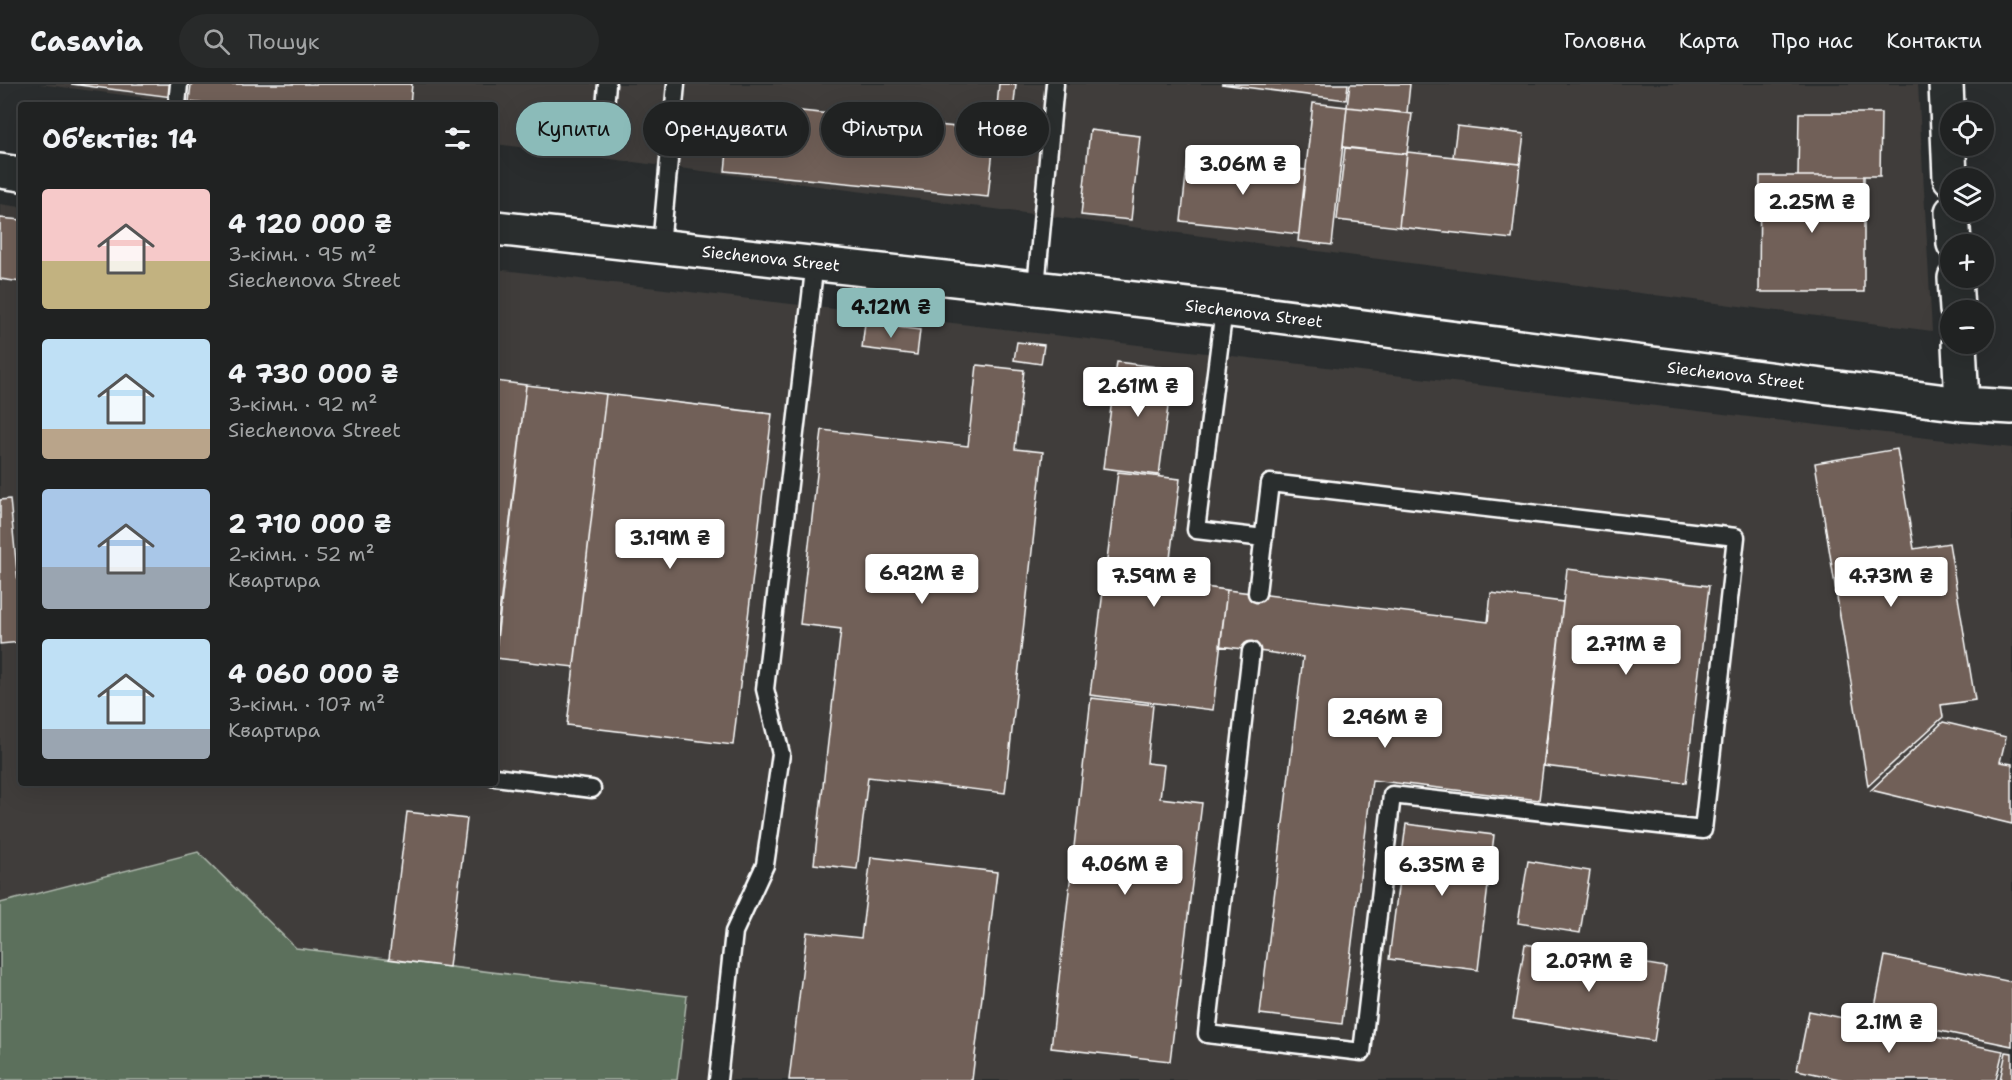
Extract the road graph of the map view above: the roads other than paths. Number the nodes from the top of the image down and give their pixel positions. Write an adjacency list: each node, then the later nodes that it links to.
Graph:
1 (179, 84): 6 (lane)
2 (607, 84): 7 (lane)
3 (676, 84): 12 (lane)
4 (1055, 84): 14 (lane)
5 (1946, 84): 8 (street)
6 (177, 102)
7 (605, 102)
8 (1950, 168)
9 (0, 171): 10 (street)
10 (18, 174)
11 (498, 228): 12 (street, Siechenova Street)
12 (661, 246): 13 (street, Siechenova Street)
13 (815, 262): 14 (street, Siechenova Street); 24 (lane)
14 (1036, 287): 15 (street, Siechenova Street)
15 (1224, 309): 17 (street, Siechenova Street); 19 (lane)
16 (1960, 354): 17 (street)
17 (1962, 404): 18 (street, Siechenova Street)
18 (2012, 407)
19 (1264, 538): 20 (lane); 21 (lane)
20 (1257, 593)
21 (1251, 651)
22 (498, 777): 23 (lane)
23 (592, 789)
24 (718, 1080)

